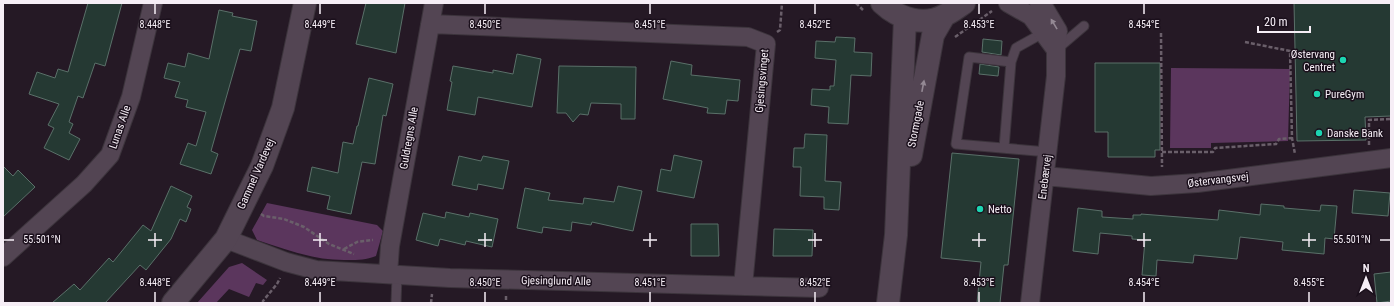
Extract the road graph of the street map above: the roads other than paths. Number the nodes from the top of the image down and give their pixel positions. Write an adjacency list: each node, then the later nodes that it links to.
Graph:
1 (153, 3): 21 (street, Lunas Alle)
2 (305, 3): 20 (street, Gammel Vardevej)
3 (434, 3): 10 (street, Guldregns Alle)
4 (882, 3): 9 (street)
5 (964, 3): 8 (street)
6 (1008, 3): 12 (street)
7 (1039, 3): 13 (street, Enebærvej, one-way to 7)
8 (944, 16): 9 (street); 19 (street, Stormgade, one-way to 8)
9 (905, 18): 19 (street, Stormgade)
10 (430, 24): 22 (street, Guldregns Alle); 23 (street, Gjesingsvinget)
11 (1084, 26): 13 (lane)
12 (1043, 32): 13 (street); 14 (lane)
13 (1056, 50): 16 (street, Enebærvej)
14 (1011, 62): 15 (lane); 15 (lane)
15 (1004, 148): 16 (lane)
16 (1048, 152): 18 (street, Enebærvej)
17 (1391, 158): 18 (street, Østervangsvej)
18 (1045, 176): 28 (street, Enebærvej)
19 (896, 235): 27 (street, Stormgade)
20 (226, 239): 22 (street, Gjesinglund Alle); 25 (street, Gammel Vardevej)
21 (3, 257)
22 (393, 275): 23 (street, Gjesinglund Alle); 26 (lane)
23 (743, 286): 24 (street, Gjesinglund Alle)
24 (819, 288)
25 (173, 303)
26 (396, 303)
27 (888, 303)
28 (1030, 303)

